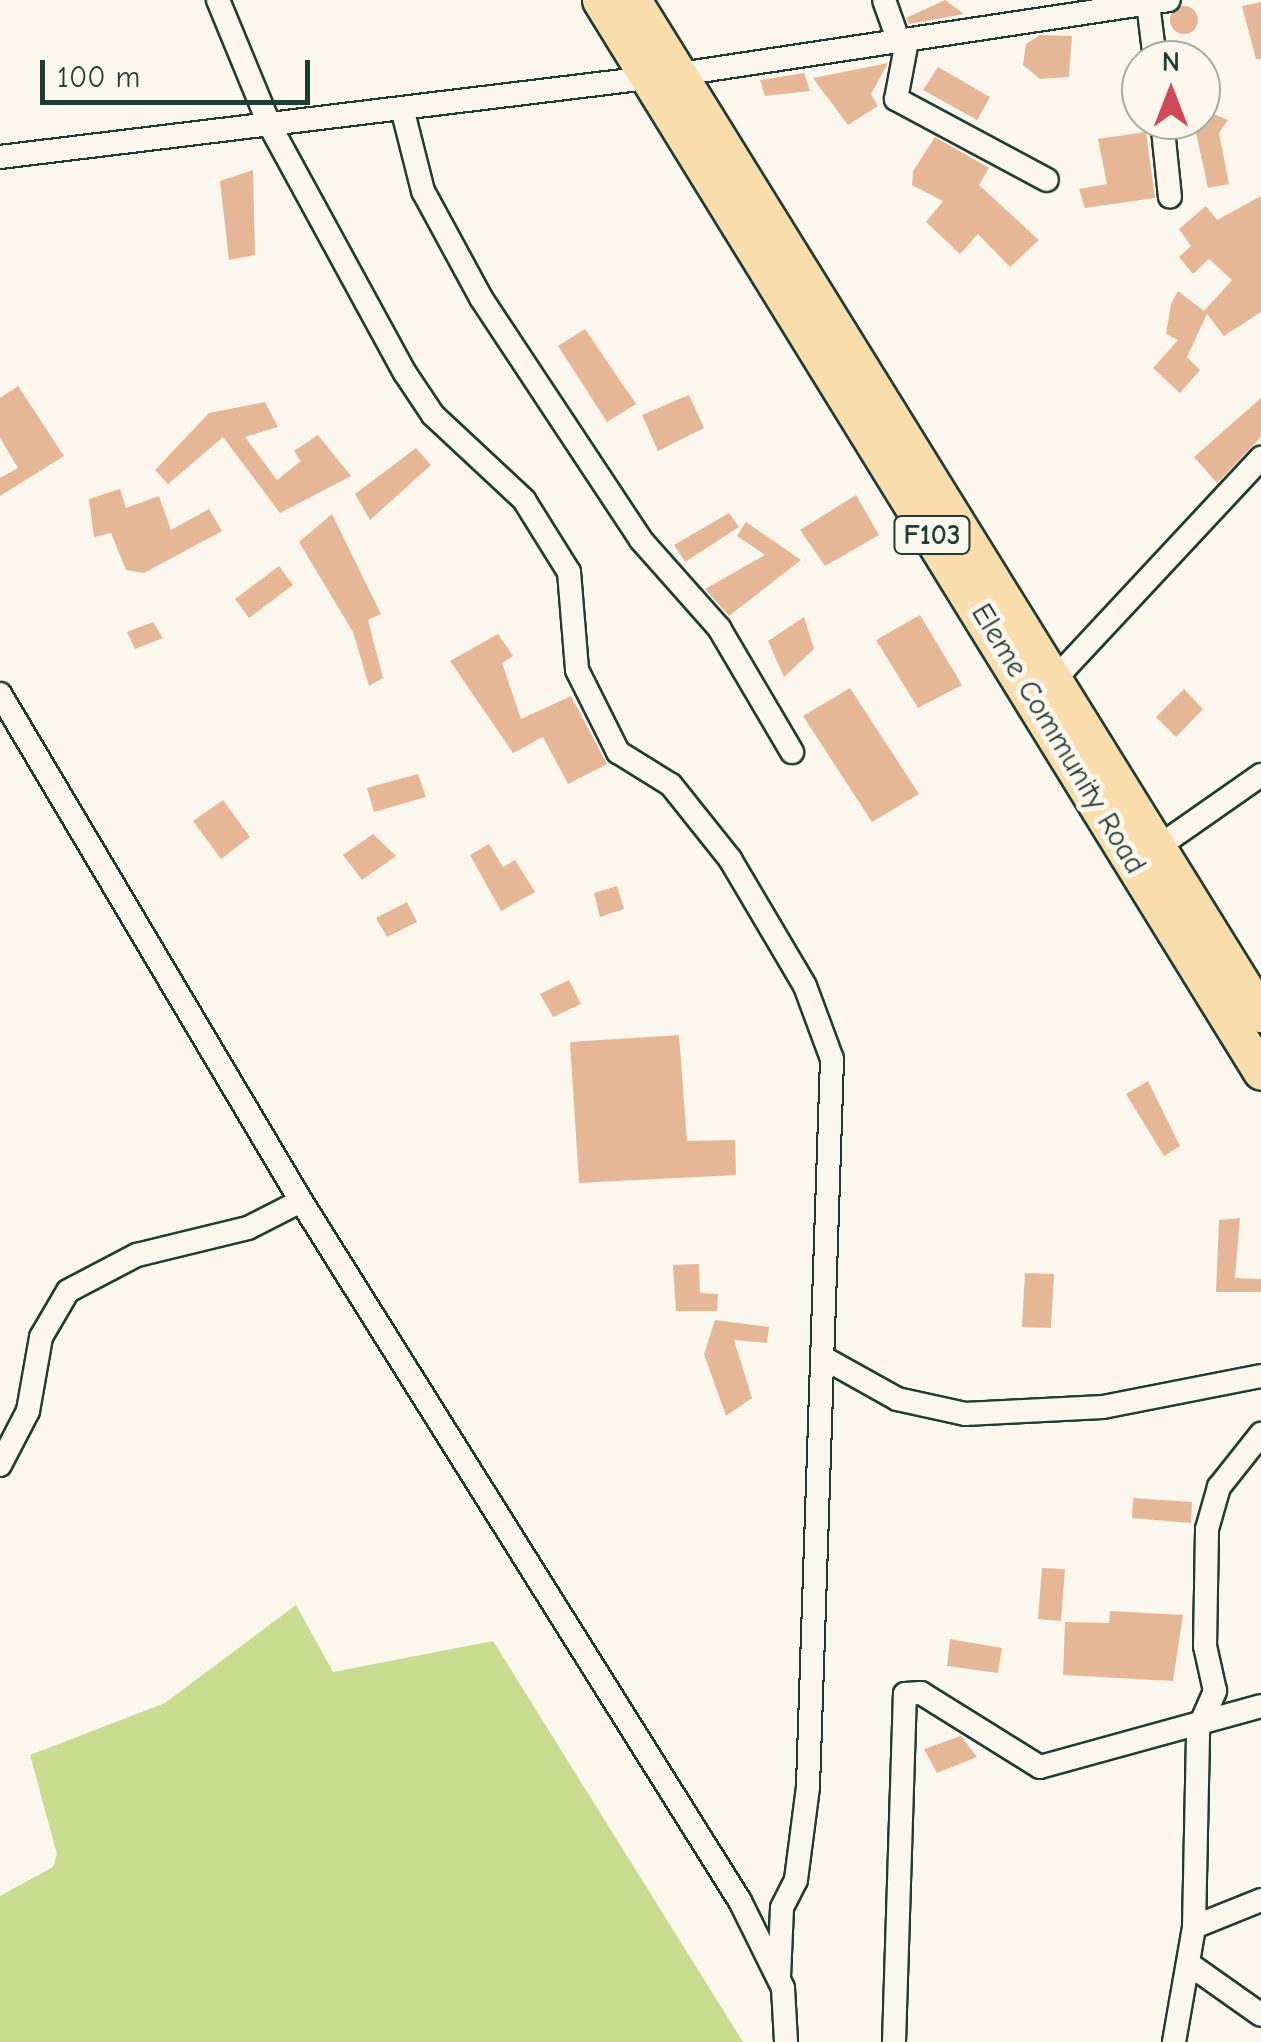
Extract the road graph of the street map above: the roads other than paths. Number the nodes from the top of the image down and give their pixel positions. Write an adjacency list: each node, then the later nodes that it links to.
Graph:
1 (218, 0): 10 (street)
2 (600, 0): 8 (main road, Eleme Community Road / F103)
3 (633, 0): 8 (main road, Eleme Community Road / F103)
4 (884, 0): 7 (street)
5 (1158, 2): 6 (street); 7 (street)
6 (1156, 40)
7 (903, 42): 8 (street); 13 (street)
8 (664, 76): 9 (street); 16 (main road, Eleme Community Road / F103); 22 (main road, Eleme Community Road / F103)
9 (402, 108): 10 (street); 18 (street)
10 (269, 124): 12 (street); 24 (street)
11 (1164, 140): 14 (street)
12 (0, 157)
13 (1047, 180)
14 (1170, 197)
15 (1261, 458): 16 (street)
16 (1054, 680): 20 (main road, Eleme Community Road / F103)
17 (0, 694): 23 (street)
18 (792, 752)
19 (1261, 775): 20 (street)
20 (1158, 847): 21 (main road, Eleme Community Road / F103)
21 (1261, 1014)
22 (1261, 1072)
23 (301, 1201): 27 (street); 33 (street)
24 (822, 1358): 25 (street); 33 (street)
25 (1261, 1376)
26 (1261, 1434): 29 (street)
27 (0, 1465)
28 (1261, 1706): 29 (street)
29 (1198, 1730): 31 (street); 36 (street)
30 (1261, 1900): 31 (street)
31 (1194, 1927): 32 (street)
32 (1190, 1964): 34 (street); 37 (street)
33 (779, 1977): 35 (street)
34 (1261, 2014)
35 (786, 2042)
36 (894, 2042)
37 (1174, 2042)

